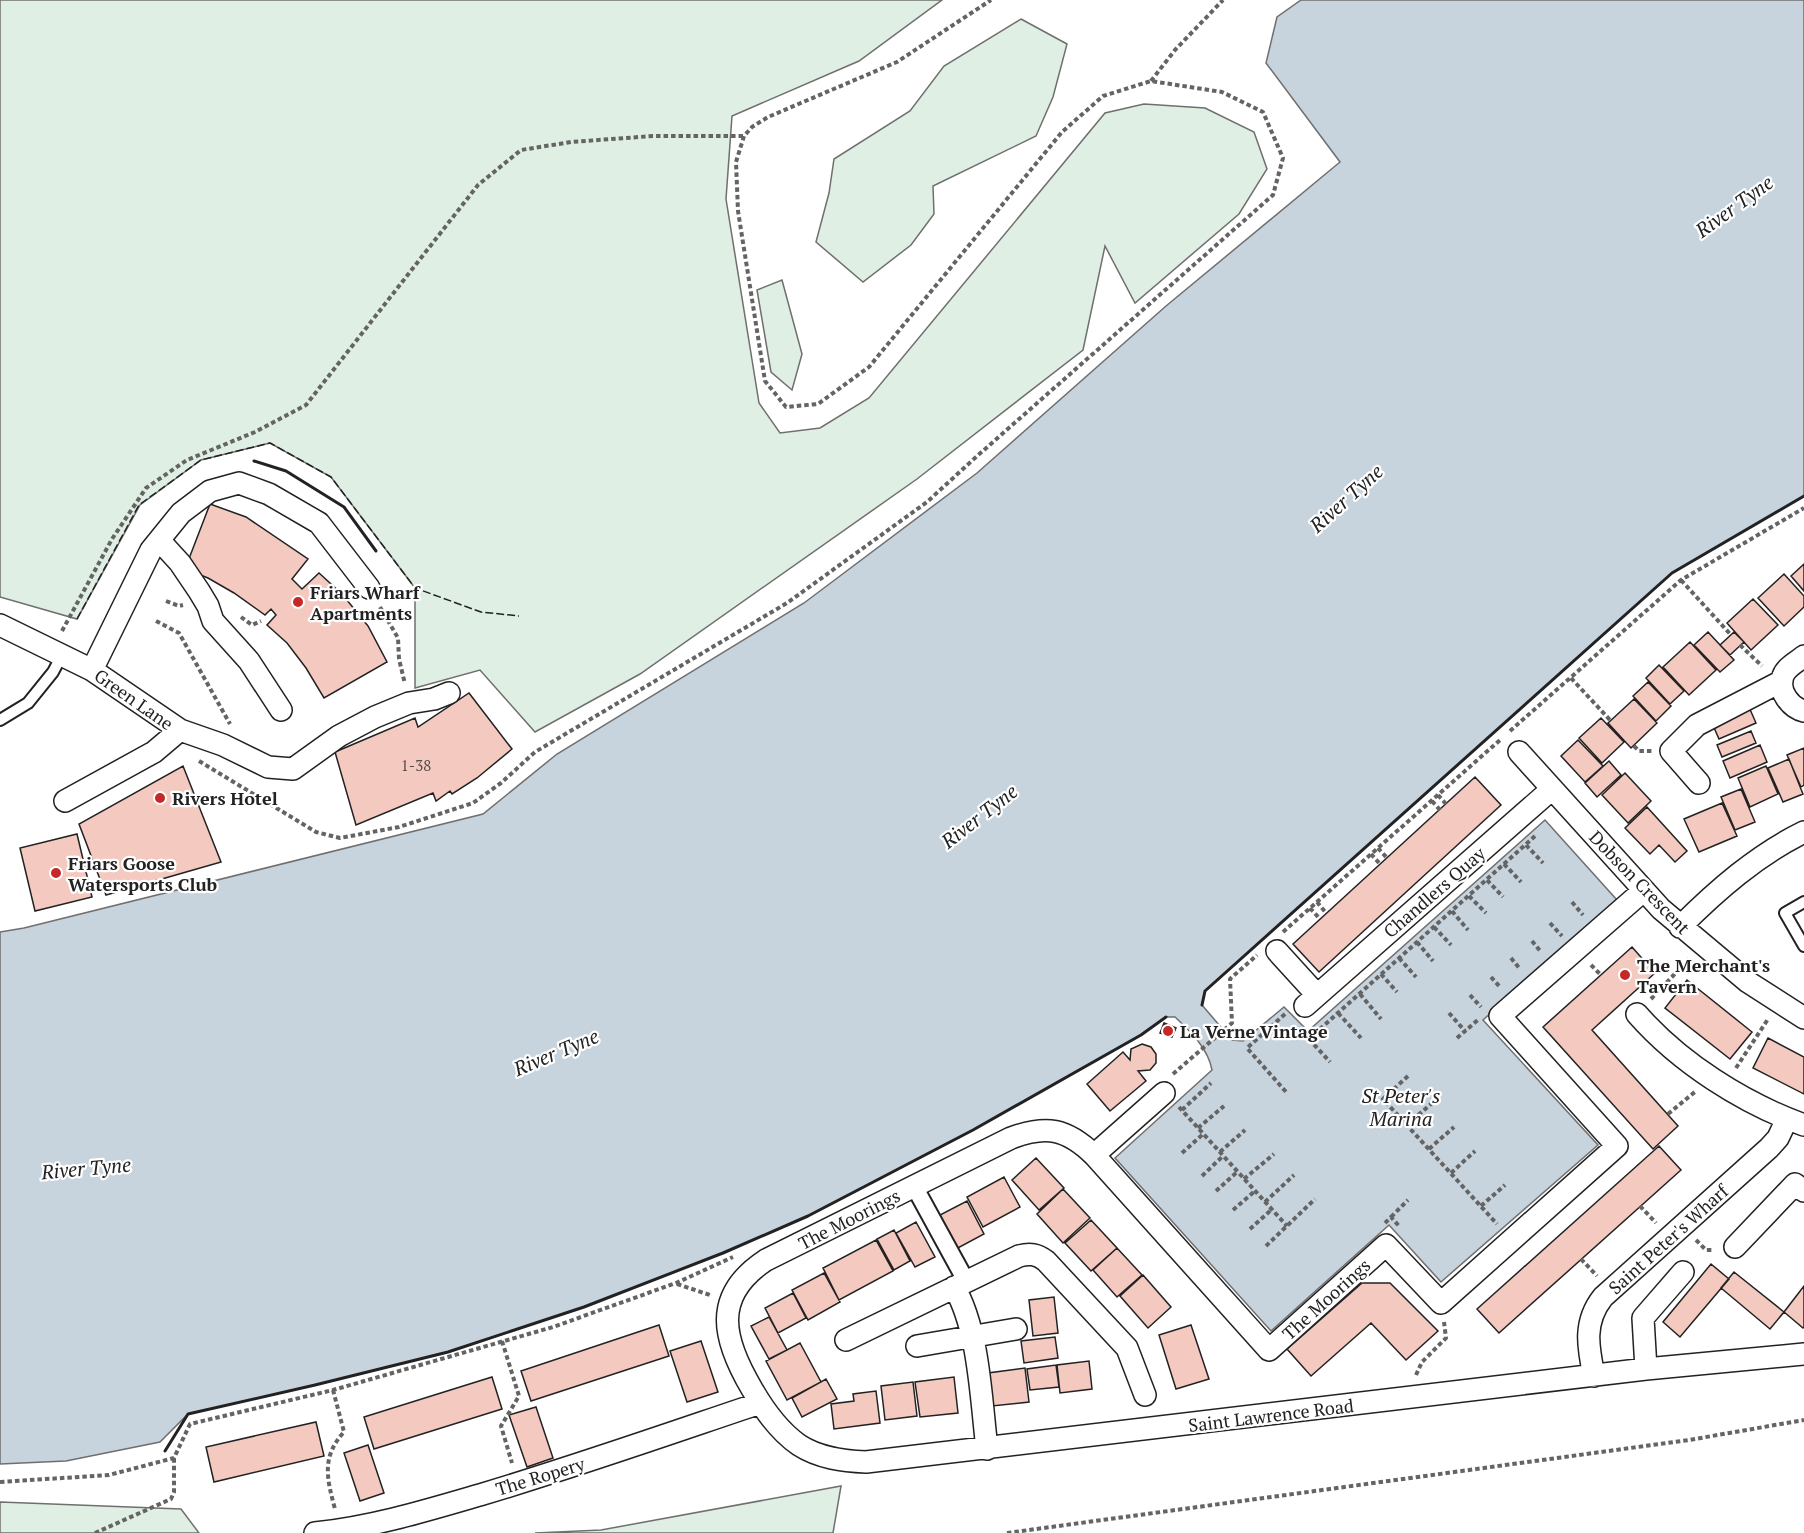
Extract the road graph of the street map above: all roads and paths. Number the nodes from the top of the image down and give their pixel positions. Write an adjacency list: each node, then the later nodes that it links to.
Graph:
1 (991, 0): 4 (path)
2 (1222, 0): 3 (path)
3 (1151, 81): 4 (path); 24 (path)
4 (744, 136): 13 (path)
5 (1804, 508): 7 (path)
6 (159, 540): 8 (street); 16 (street); 20 (street)
7 (1681, 580): 11 (path); 17 (path)
8 (369, 588): 15 (path)
9 (156, 621): 26 (path)
10 (0, 625): 13 (street, Green Lane)
11 (1731, 635)
12 (1740, 645): 18 (path)
13 (54, 651): 16 (street, Green Lane); 22 (lane)
14 (1804, 656): 18 (street)
15 (399, 659)
16 (92, 670): 24 (street, Green Lane)
17 (1571, 678): 23 (path); 25 (path)
18 (1782, 681): 21 (street); 27 (street)
19 (448, 693): 26 (street)
20 (281, 710)
21 (1804, 711)
22 (0, 720)
23 (1610, 720)
24 (180, 730): 26 (street); 30 (street, Green Lane)
25 (1512, 744): 28 (street, Dobson Crescent); 29 (path)
26 (234, 750)
27 (1699, 783)
28 (1552, 789): 44 (street, Dobson Crescent); 64 (street, Chandlers Quay)
29 (1438, 795): 31 (path); 32 (path)
30 (65, 801)
31 (1432, 801): 33 (path); 36 (path)
32 (1446, 804)
33 (1440, 810)
34 (1804, 832): 58 (street)
35 (1526, 845): 39 (path)
36 (1378, 848): 37 (path); 38 (path)
37 (1371, 854): 40 (path); 47 (path)
38 (1387, 858)
39 (1543, 863)
40 (1380, 864)
41 (1504, 864): 43 (path)
42 (1487, 879): 46 (path)
43 (1521, 882)
44 (1643, 891): 58 (street, Dobson Crescent); 103 (street, The Moorings)
45 (1470, 896): 52 (path)
46 (1503, 897)
47 (1317, 902): 50 (path); 53 (path)
48 (1572, 902): 55 (path)
49 (1804, 902): 65 (lane)
50 (1310, 908): 54 (path); 64 (path)
51 (1452, 911): 59 (path)
52 (1486, 913)
53 (1326, 914)
54 (1320, 919)
55 (1588, 921)
56 (1550, 923): 60 (path)
57 (1434, 927): 62 (path)
58 (1680, 927): 63 (street, Dobson Crescent)
59 (1468, 930)
60 (1566, 941)
61 (1417, 942): 67 (path)
62 (1451, 945)
63 (1702, 945): 73 (path); 74 (street, Dobson Crescent)
64 (1273, 946): 88 (path)
65 (1804, 946)
66 (1399, 958): 69 (path)
67 (1433, 960)
68 (1381, 974): 70 (path)
69 (1416, 977)
70 (1397, 992)
71 (1360, 994): 80 (path)
72 (1470, 994): 75 (path)
73 (1655, 994)
74 (1779, 1004): 79 (street, Dobson Crescent); 86 (path)
75 (1486, 1012)
76 (1338, 1013): 82 (path)
77 (1449, 1013): 81 (path)
78 (1637, 1014): 86 (street)
79 (1804, 1018)
80 (1381, 1019)
81 (1465, 1031)
82 (1361, 1038)
83 (1309, 1039): 84 (path)
84 (1330, 1062)
85 (1408, 1076): 93 (path)
86 (1719, 1081): 91 (path); 92 (street)
87 (1211, 1083): 88 (path)
88 (1172, 1097): 95 (path); 103 (street)
89 (1432, 1103): 93 (path)
90 (1224, 1106): 95 (path)
91 (1668, 1114)
92 (1795, 1122): 123 (street, Saint Peter's Wharf)
93 (1407, 1125): 98 (path)
94 (1454, 1127): 98 (path)
95 (1198, 1128): 97 (path)
96 (1245, 1130): 100 (path)
97 (1203, 1134): 100 (path); 101 (path)
98 (1429, 1149): 106 (path)
99 (1475, 1151): 106 (path)
100 (1220, 1152): 104 (path)
101 (1182, 1154)
102 (1274, 1154): 109 (path)
103 (1094, 1155): 111 (street, The Moorings)
104 (1223, 1156): 105 (path); 108 (path)
105 (1237, 1172): 109 (path); 112 (path)
106 (1451, 1173): 118 (path)
107 (1294, 1175): 117 (path)
108 (1202, 1176)
109 (1244, 1179): 113 (path)
110 (1504, 1185): 118 (path)
111 (914, 1186): 131 (street); 132 (street, The Moorings)
112 (1216, 1191)
113 (1255, 1191): 117 (path); 119 (path)
114 (1804, 1191): 127 (street)
115 (1316, 1199): 124 (path)
116 (1408, 1200): 121 (path)
117 (1265, 1202): 120 (path)
118 (1481, 1206): 122 (path)
119 (1233, 1210)
120 (1271, 1210): 124 (path); 125 (path)
121 (1391, 1217)
122 (1498, 1225)
123 (1683, 1225): 127 (path); 141 (street, Saint Peter's Wharf)
124 (1287, 1226): 126 (path)
125 (1250, 1229)
126 (1266, 1246)
127 (1735, 1247)
128 (739, 1254): 130 (path)
129 (1683, 1272): 140 (street)
130 (676, 1283): 132 (path); 137 (path)
131 (960, 1284): 134 (street); 136 (street); 144 (street)
132 (730, 1302): 145 (street, The Moorings)
133 (1016, 1329): 134 (street)
134 (973, 1338): 138 (street); 147 (street)
135 (1446, 1338): 142 (path)
136 (846, 1340)
137 (502, 1341): 143 (path); 150 (path)
138 (916, 1346)
139 (1804, 1354): 140 (street, Saint Lawrence Road)
140 (1646, 1370): 141 (street, Saint Lawrence Road)
141 (1594, 1376): 147 (street, Saint Lawrence Road)
142 (1415, 1377)
143 (333, 1390): 148 (path); 151 (path)
144 (1145, 1395)
145 (760, 1403): 147 (street, Saint Lawrence Road); 150 (street, The Ropery)
146 (1804, 1420): 154 (path)
147 (987, 1449)
148 (174, 1458): 149 (path); 152 (path)
149 (0, 1482)
150 (518, 1484): 151 (street, The Ropery)
151 (340, 1530): 153 (street, The Ropery)
152 (95, 1533)
153 (315, 1533)
154 (1007, 1533)

